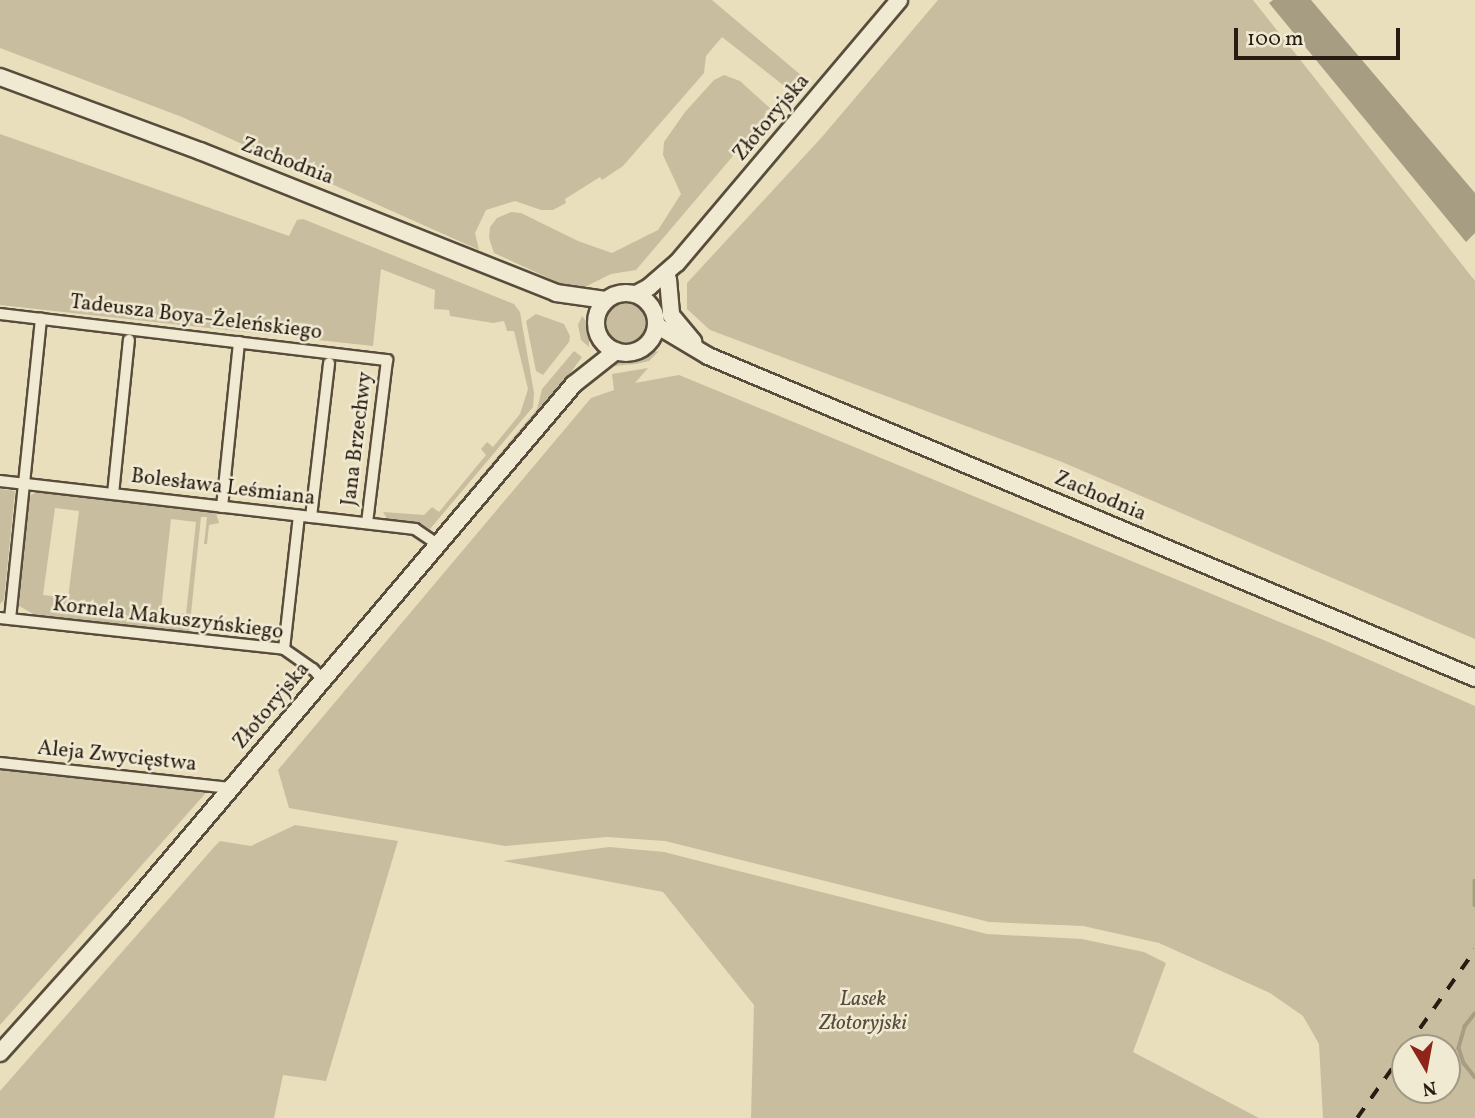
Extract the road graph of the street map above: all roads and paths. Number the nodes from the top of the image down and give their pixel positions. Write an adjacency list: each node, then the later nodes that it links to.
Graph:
1 (900, 0): 3 (main road, Złotoryjska)
2 (0, 77): 5 (main road, Zachodnia)
3 (677, 262): 4 (main road, Złotoryjska); 6 (main road, Złotoryjska)
4 (668, 279): 9 (main road, Złotoryjska); 17 (main road)
5 (556, 293): 7 (main road, Zachodnia); 11 (main road, Zachodnia)
6 (636, 294): 7 (main road); 9 (main road)
7 (606, 300): 11 (main road)
8 (0, 314): 10 (street, Tadeusza Boya-Żeleńskiego)
9 (655, 317): 15 (main road); 17 (main road, Zachodnia)
10 (41, 320): 14 (street, Tadeusza Boya-Żeleńskiego); 22 (street)
11 (596, 321): 12 (main road)
12 (600, 338): 16 (main road); 20 (main road, Złotoryjska)
13 (129, 340): 23 (street)
14 (239, 342): 18 (street, Tadeusza Boya-Żeleńskiego); 24 (street)
15 (645, 346): 16 (main road); 17 (main road, Zachodnia)
16 (615, 351): 20 (main road, Złotoryjska)
17 (708, 356): 30 (main road, Zachodnia)
18 (387, 360): 26 (street, Jana Brzechwy)
19 (329, 363): 25 (street, Jana Brzechwy)
20 (574, 384): 27 (main road, Złotoryjska)
21 (0, 481): 22 (street, Bolesława Leśmiana)
22 (24, 484): 23 (street, Bolesława Leśmiana); 28 (street)
23 (113, 494): 24 (street, Bolesława Leśmiana)
24 (222, 507): 25 (street, Bolesława Leśmiana)
25 (305, 517): 26 (street, Bolesława Leśmiana); 29 (street, Jana Brzechwy)
26 (367, 523): 27 (street, Bolesława Leśmiana)
27 (437, 544): 31 (main road, Złotoryjska)
28 (5, 619): 29 (street, Kornela Makuszyńskiego)
29 (284, 649): 31 (street, Kornela Makuszyńskiego)
30 (1475, 678)
31 (322, 680): 33 (main road, Złotoryjska)
32 (0, 763): 33 (street, Aleja Zwycięstwa)
33 (230, 788): 34 (main road, Złotoryjska)
34 (0, 1053)

